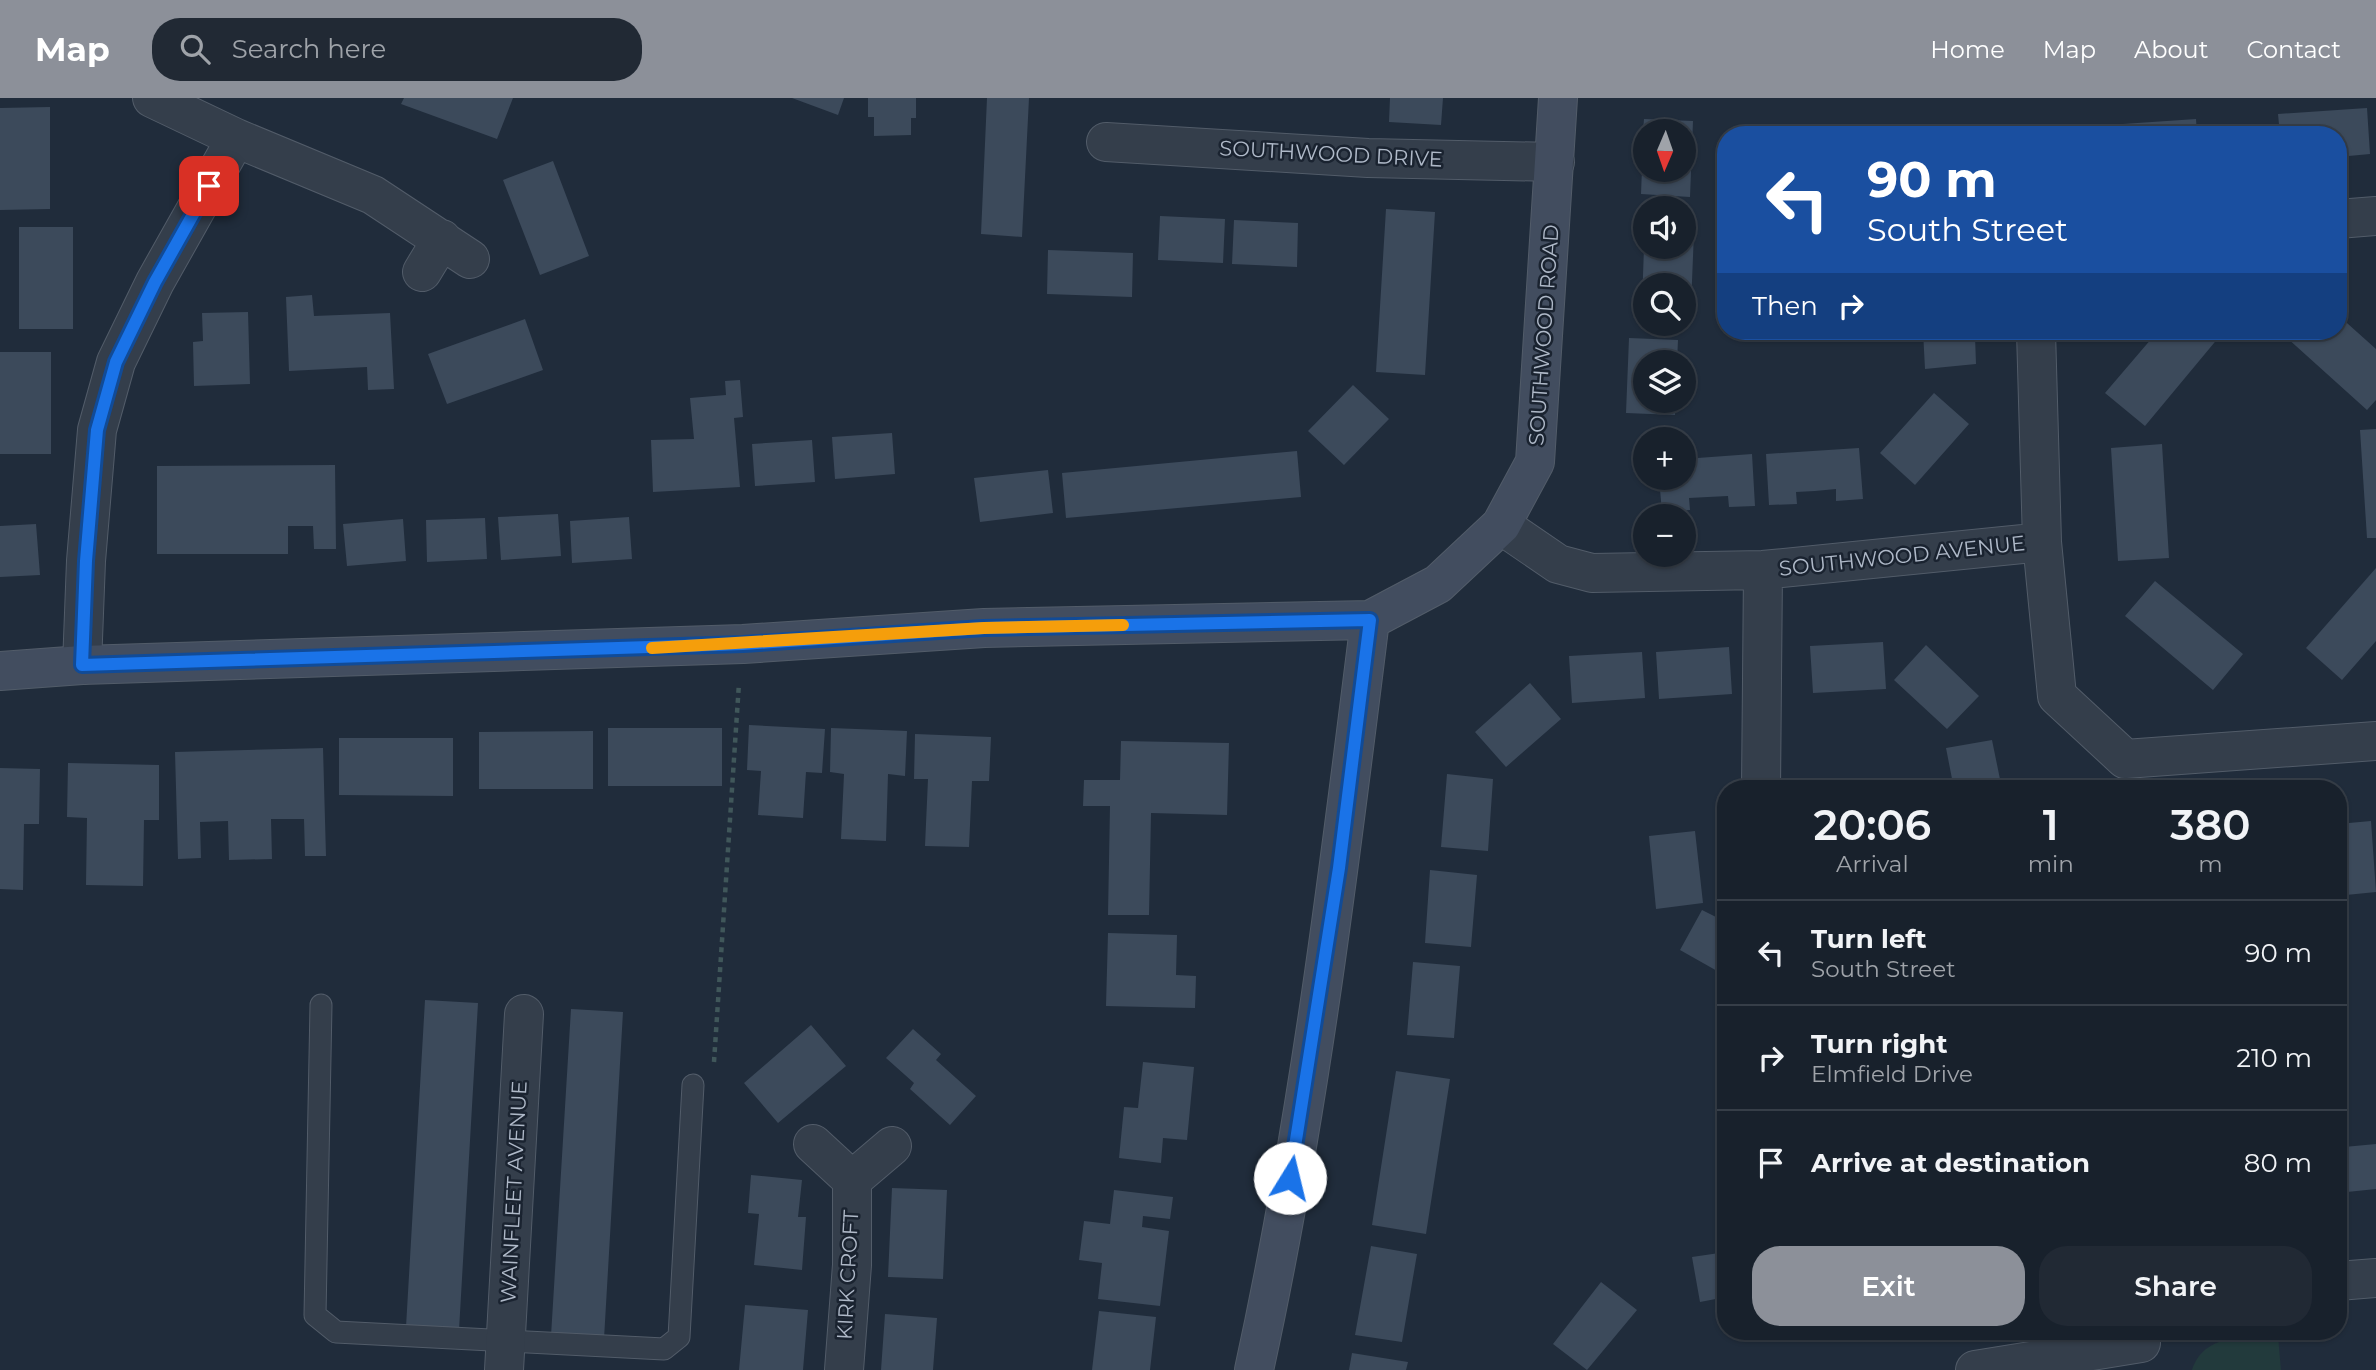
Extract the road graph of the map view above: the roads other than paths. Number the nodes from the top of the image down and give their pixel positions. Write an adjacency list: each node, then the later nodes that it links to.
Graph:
1 (152, 98): 3 (street)
2 (1558, 98): 5 (main road, SOUTHWOOD ROAD)
3 (236, 138): 8 (street); 14 (street)
4 (1106, 142): 5 (street, SOUTHWOOD DRIVE)
5 (1555, 162): 10 (main road, SOUTHWOOD ROAD)
6 (2376, 216): 7 (street)
7 (2347, 218)
8 (422, 272)
9 (2036, 340): 11 (street, SOUTHWOOD AVENUE)
10 (1501, 525): 12 (street, SOUTHWOOD AVENUE); 13 (main road, SOUTHWOOD ROAD)
11 (2042, 542): 12 (street, SOUTHWOOD AVENUE); 16 (street, SOUTHWOOD AVENUE)
12 (1763, 570): 17 (street, SOUTHWOOD AVENUE)
13 (1370, 620): 14 (main road); 29 (main road)
14 (82, 665): 15 (main road)
15 (0, 671)
16 (2376, 741)
17 (1761, 780)
18 (321, 1005): 27 (lane)
19 (524, 1014): 27 (street, WAINFLEET AVENUE)
20 (693, 1085): 27 (lane)
21 (813, 1144): 23 (street, KIRK CROFT)
22 (892, 1146): 23 (street, KIRK CROFT)
23 (852, 1180): 28 (street, KIRK CROFT)
24 (2376, 1278): 25 (street)
25 (2347, 1280)
26 (2145, 1348): 30 (street)
27 (505, 1355)
28 (844, 1370)
29 (1254, 1370)
30 (1975, 1370)

